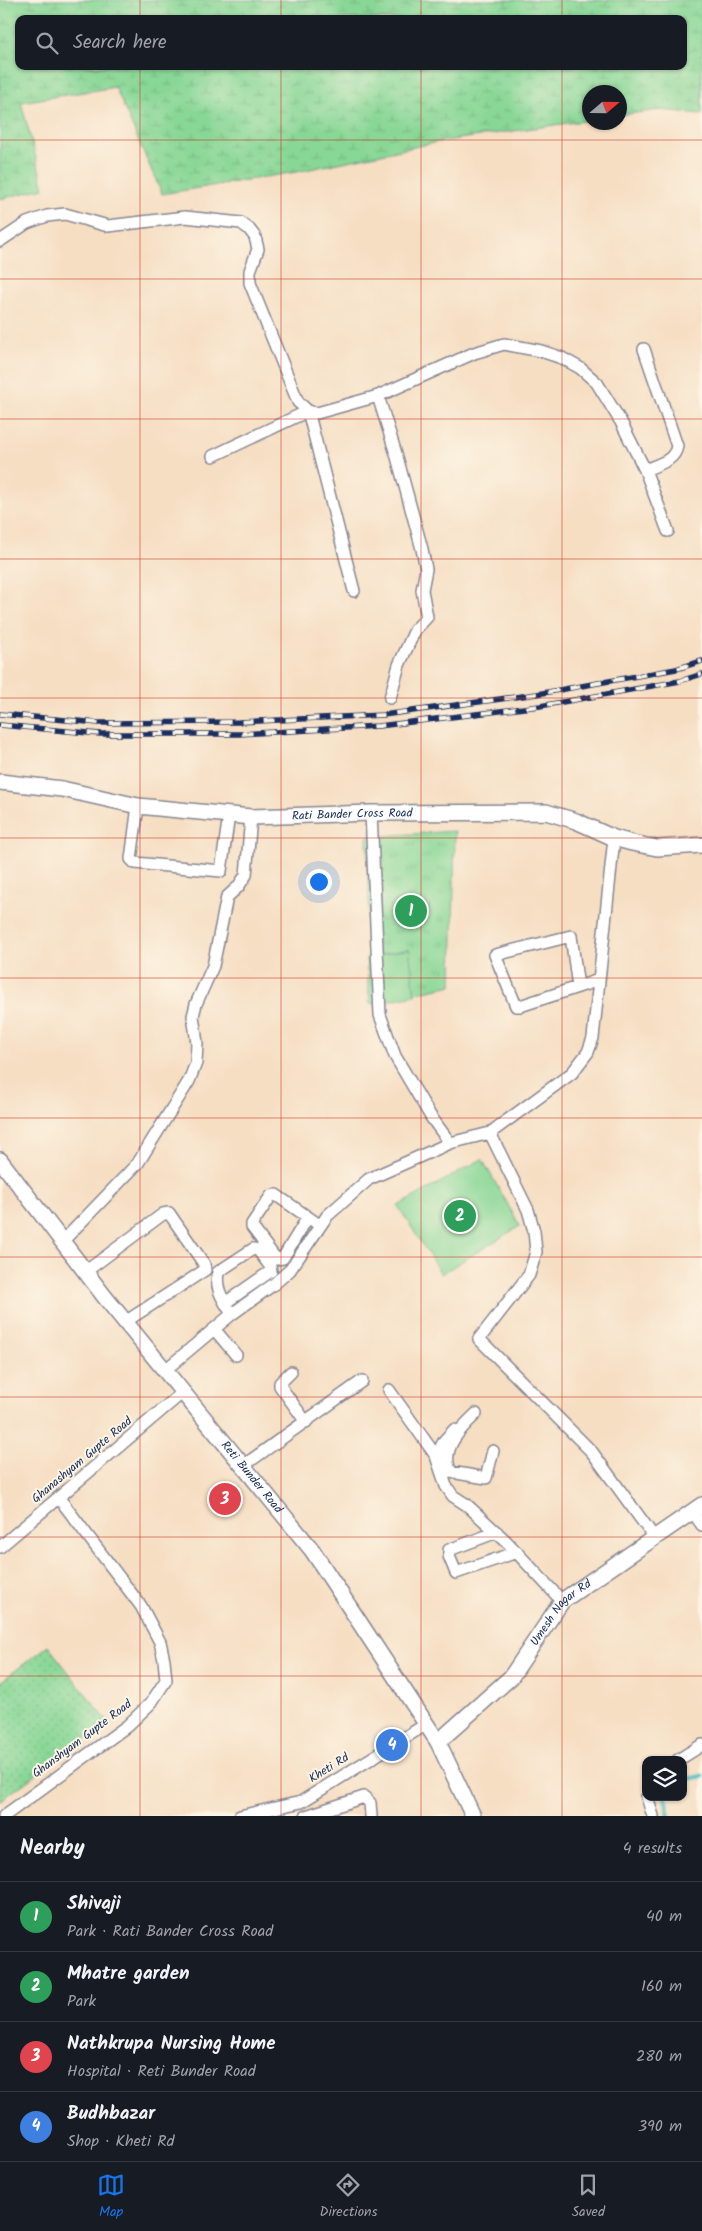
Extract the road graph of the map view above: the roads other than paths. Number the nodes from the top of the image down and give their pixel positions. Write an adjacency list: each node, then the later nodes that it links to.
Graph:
1 (0, 241): 4 (street)
2 (644, 349): 6 (street)
3 (378, 396): 4 (street); 6 (street); 9 (street)
4 (308, 411): 5 (street); 8 (street)
5 (213, 456)
6 (645, 470): 7 (street)
7 (668, 531)
8 (354, 591)
9 (390, 698)
10 (0, 782): 11 (street, Rati Bander Cross Road)
11 (138, 806): 13 (street, Rati Bander Cross Road); 13 (street)
12 (371, 813): 14 (street, Rati Bander Cross Road); 15 (street, Rati Bander Cross Road); 20 (street)
13 (229, 815): 14 (street, Rati Bander Cross Road)
14 (251, 817): 24 (street)
15 (614, 838): 16 (street, Rati Bander Cross Road); 17 (street)
16 (702, 845)
17 (599, 980): 18 (street); 19 (street)
18 (578, 987): 18 (street)
19 (490, 1133): 20 (street); 48 (street)
20 (450, 1143): 23 (street)
21 (0, 1160): 24 (street, Reti Bunder Road)
22 (308, 1217): 22 (street); 23 (street)
23 (320, 1226): 27 (street)
24 (62, 1242): 25 (street, Reti Bunder Road)
25 (85, 1272): 28 (street, Reti Bunder Road); 28 (street)
26 (225, 1303): 26 (street); 27 (street)
27 (232, 1314): 29 (street)
28 (125, 1322): 31 (street, Reti Bunder Road)
29 (215, 1330): 30 (street); 31 (street)
30 (236, 1355)
31 (164, 1371): 35 (street, Reti Bunder Road)
32 (291, 1372): 38 (street)
33 (362, 1382): 38 (street)
34 (390, 1390): 40 (street)
35 (182, 1393): 41 (street, Reti Bunder Road); 44 (street, Ghanashyam Gupte Road)
36 (476, 1414): 42 (street)
37 (463, 1420): 40 (street)
38 (306, 1422): 41 (street)
39 (493, 1451): 42 (street)
40 (436, 1456): 43 (street)
41 (243, 1466): 52 (street, Reti Bunder Road)
42 (463, 1473): 43 (street)
43 (453, 1496): 47 (street)
44 (59, 1498): 49 (street, Ghanashyam Gupte Road); 60 (street, Ghanshyam Gupte Road)
45 (697, 1508): 46 (street); 48 (street, Umesh Nagar Rd)
46 (702, 1525)
47 (497, 1532): 50 (street); 50 (street)
48 (654, 1537): 51 (street, Umesh Nagar Rd)
49 (0, 1548)
50 (517, 1552): 51 (street)
51 (562, 1601): 53 (street, Umesh Nagar Rd)
52 (425, 1725): 53 (street, Reti Bunder Road); 57 (street, Kheti Rd)
53 (438, 1742): 65 (street, Reti Bunder Road)
54 (702, 1745): 55 (street)
55 (684, 1756)
56 (648, 1801): 59 (street)
57 (301, 1802): 61 (street, Kheti Rd); 62 (street)
58 (319, 1814): 63 (street); 64 (street)
59 (650, 1815)
60 (4, 1816)
61 (240, 1816)
62 (300, 1816)
63 (306, 1816)
64 (371, 1816)
65 (472, 1816)

